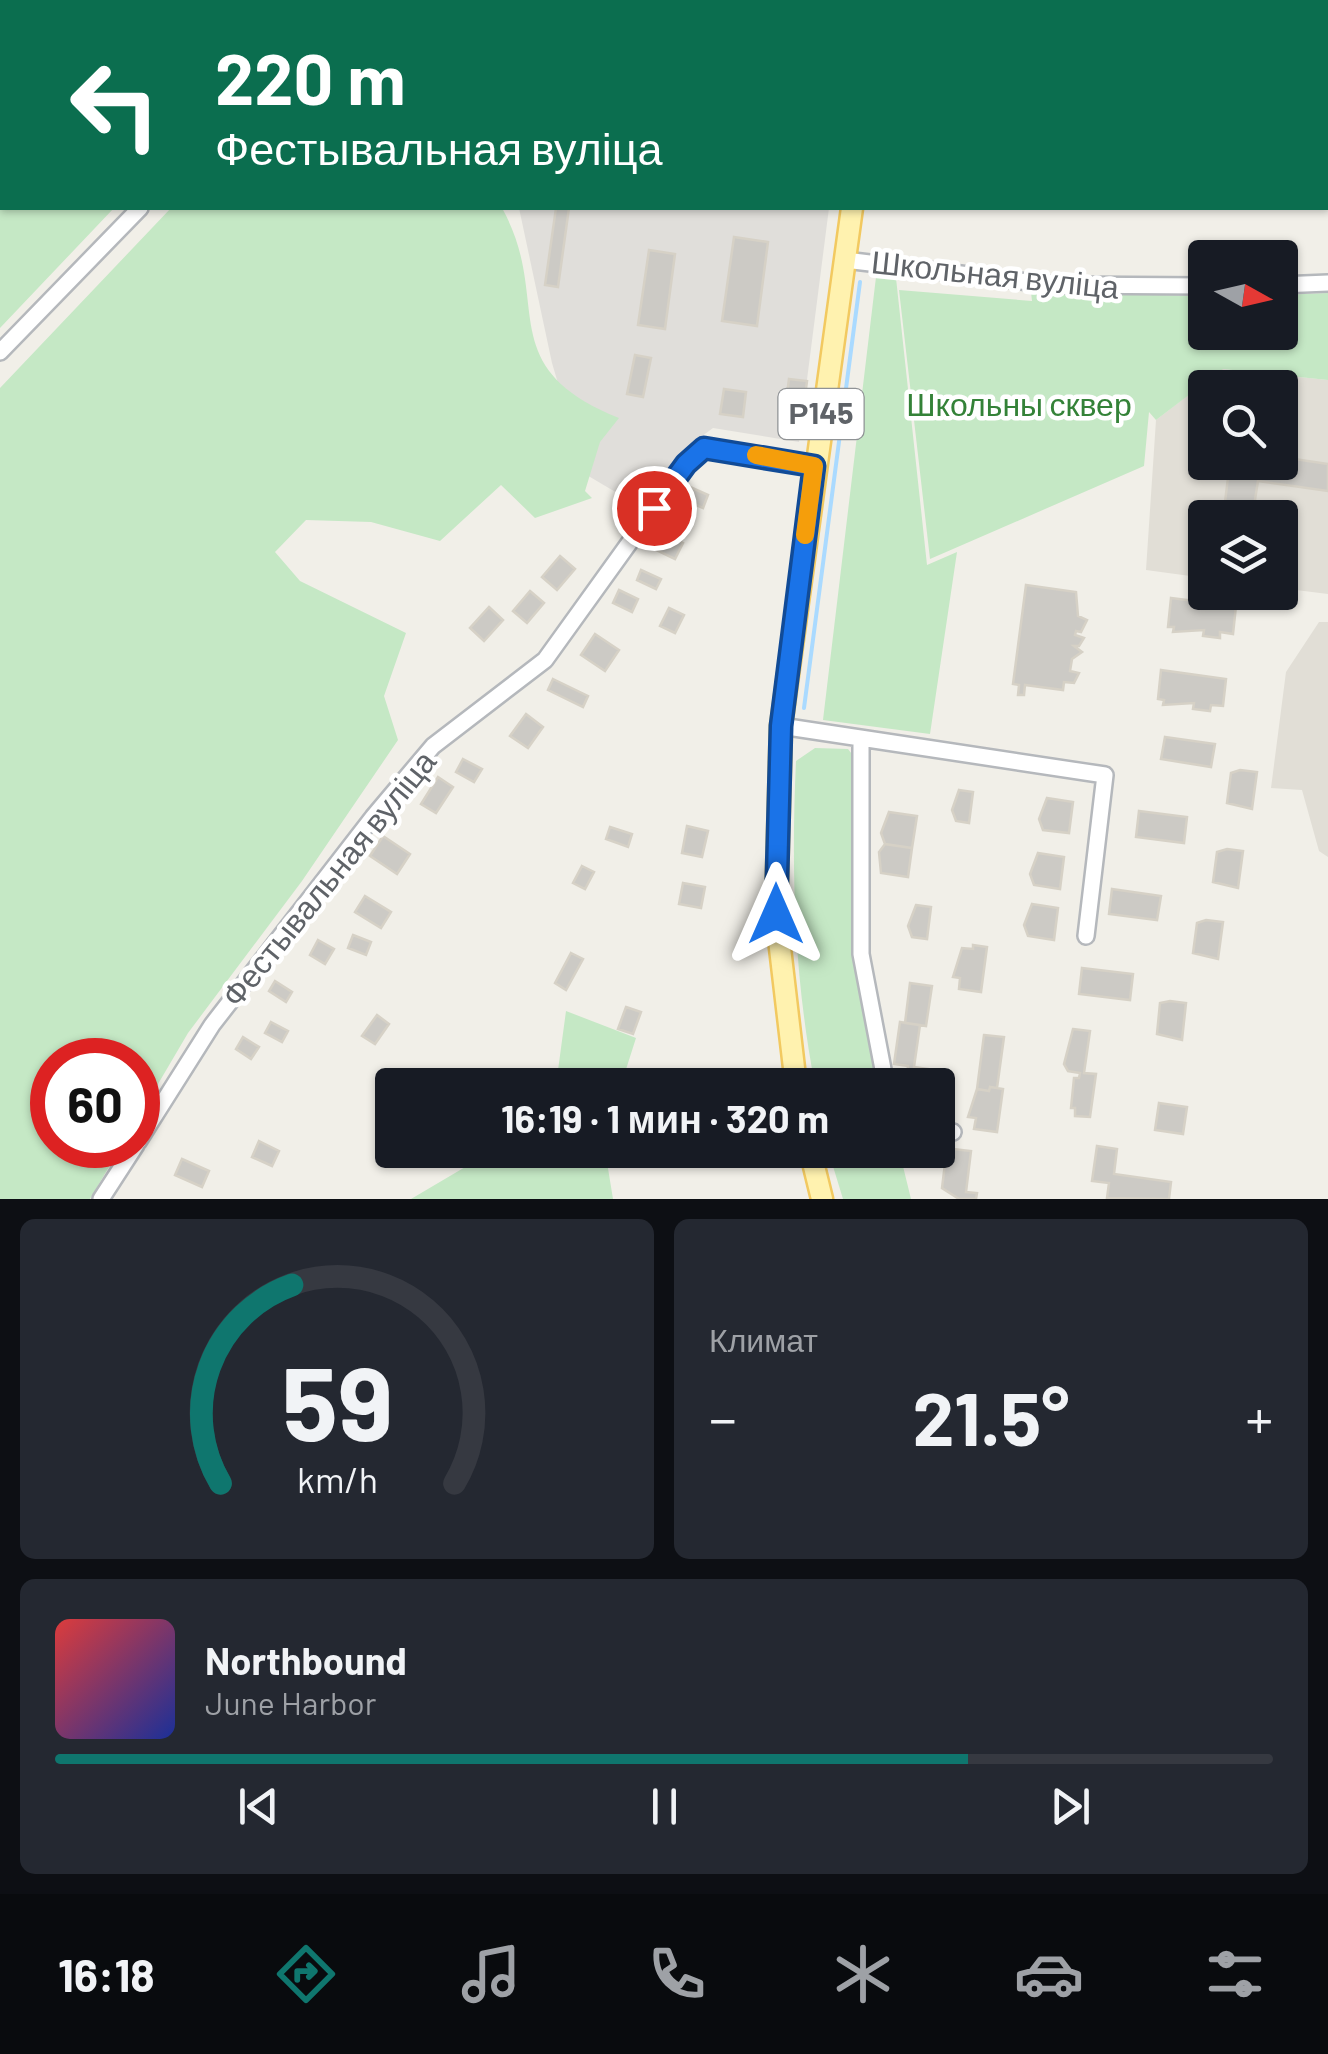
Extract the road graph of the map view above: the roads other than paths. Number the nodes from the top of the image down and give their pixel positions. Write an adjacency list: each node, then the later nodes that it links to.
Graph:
1 (138, 210): 7 (street)
2 (852, 210): 3 (main road, Р145)
3 (845, 260): 6 (street, Школьная вуліца); 8 (main road, Р145)
4 (1328, 283): 5 (street)
5 (1298, 284)
6 (1188, 286)
7 (0, 352)
8 (814, 466): 9 (main road, Р145); 14 (street, Фестывальная вуліца)
9 (781, 726): 10 (street); 12 (main road, Р145)
10 (862, 738): 11 (street); 13 (street)
11 (1086, 936)
12 (793, 1068)
13 (883, 1068)
14 (160, 1107)
15 (121, 1168): 17 (street, Фестывальная вуліца)
16 (814, 1168): 18 (main road)
17 (101, 1199)
18 (822, 1199)

